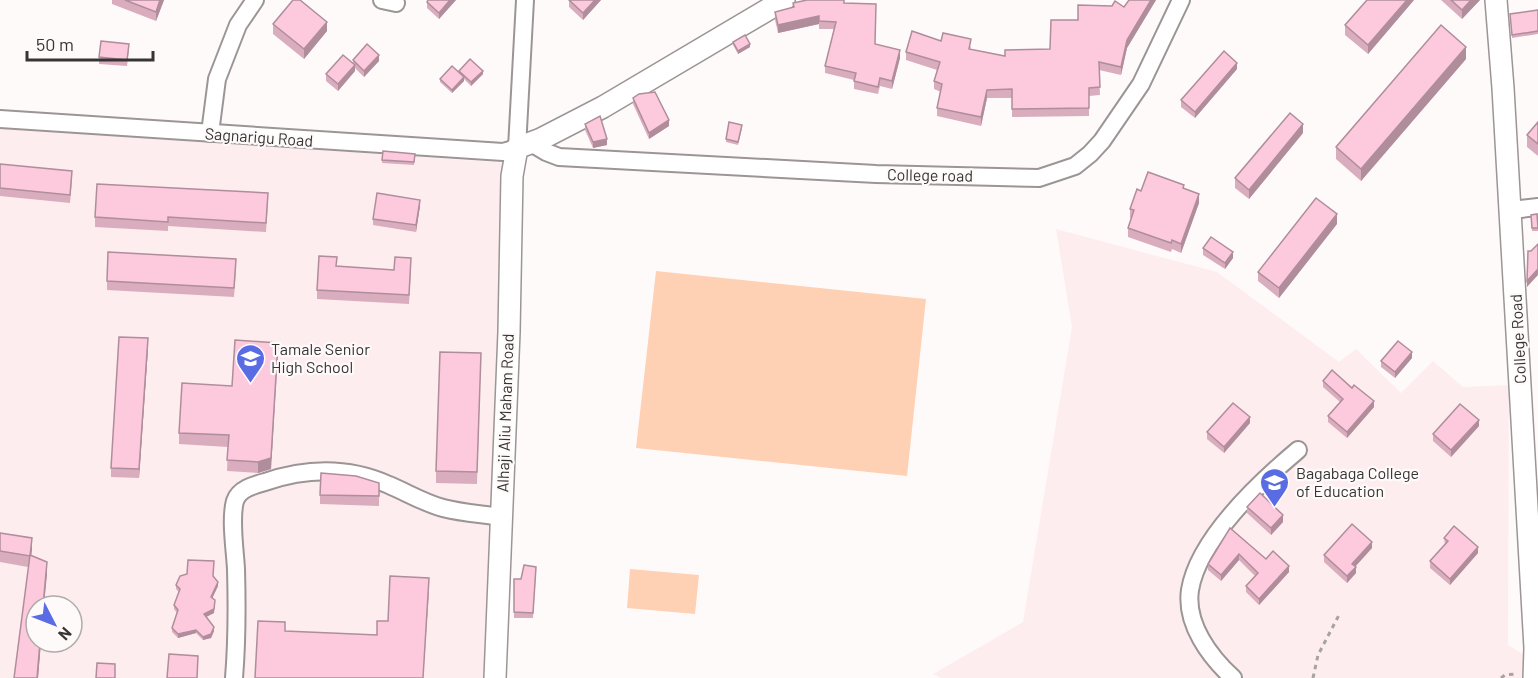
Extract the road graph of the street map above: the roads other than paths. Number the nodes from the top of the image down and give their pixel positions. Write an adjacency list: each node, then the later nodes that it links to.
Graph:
1 (255, 0): 7 (street)
2 (525, 0): 8 (street)
3 (784, 0): 8 (street)
4 (1181, 0): 8 (street, College road)
5 (1496, 0): 10 (street, College Road)
6 (0, 119): 7 (street, Sagnarigu Road)
7 (210, 133): 8 (street, Sagnarigu Road)
8 (524, 145): 12 (street, Alhaji Aliu Maham Road)
9 (1538, 207): 10 (street)
10 (1511, 210): 13 (street, College Road)
11 (1298, 450): 16 (street)
12 (501, 517): 14 (street); 15 (street, Alhaji Aliu Maham Road)
13 (1536, 649): 17 (street, College Road)
14 (234, 678)
15 (495, 678)
16 (1233, 678)
17 (1534, 678)

